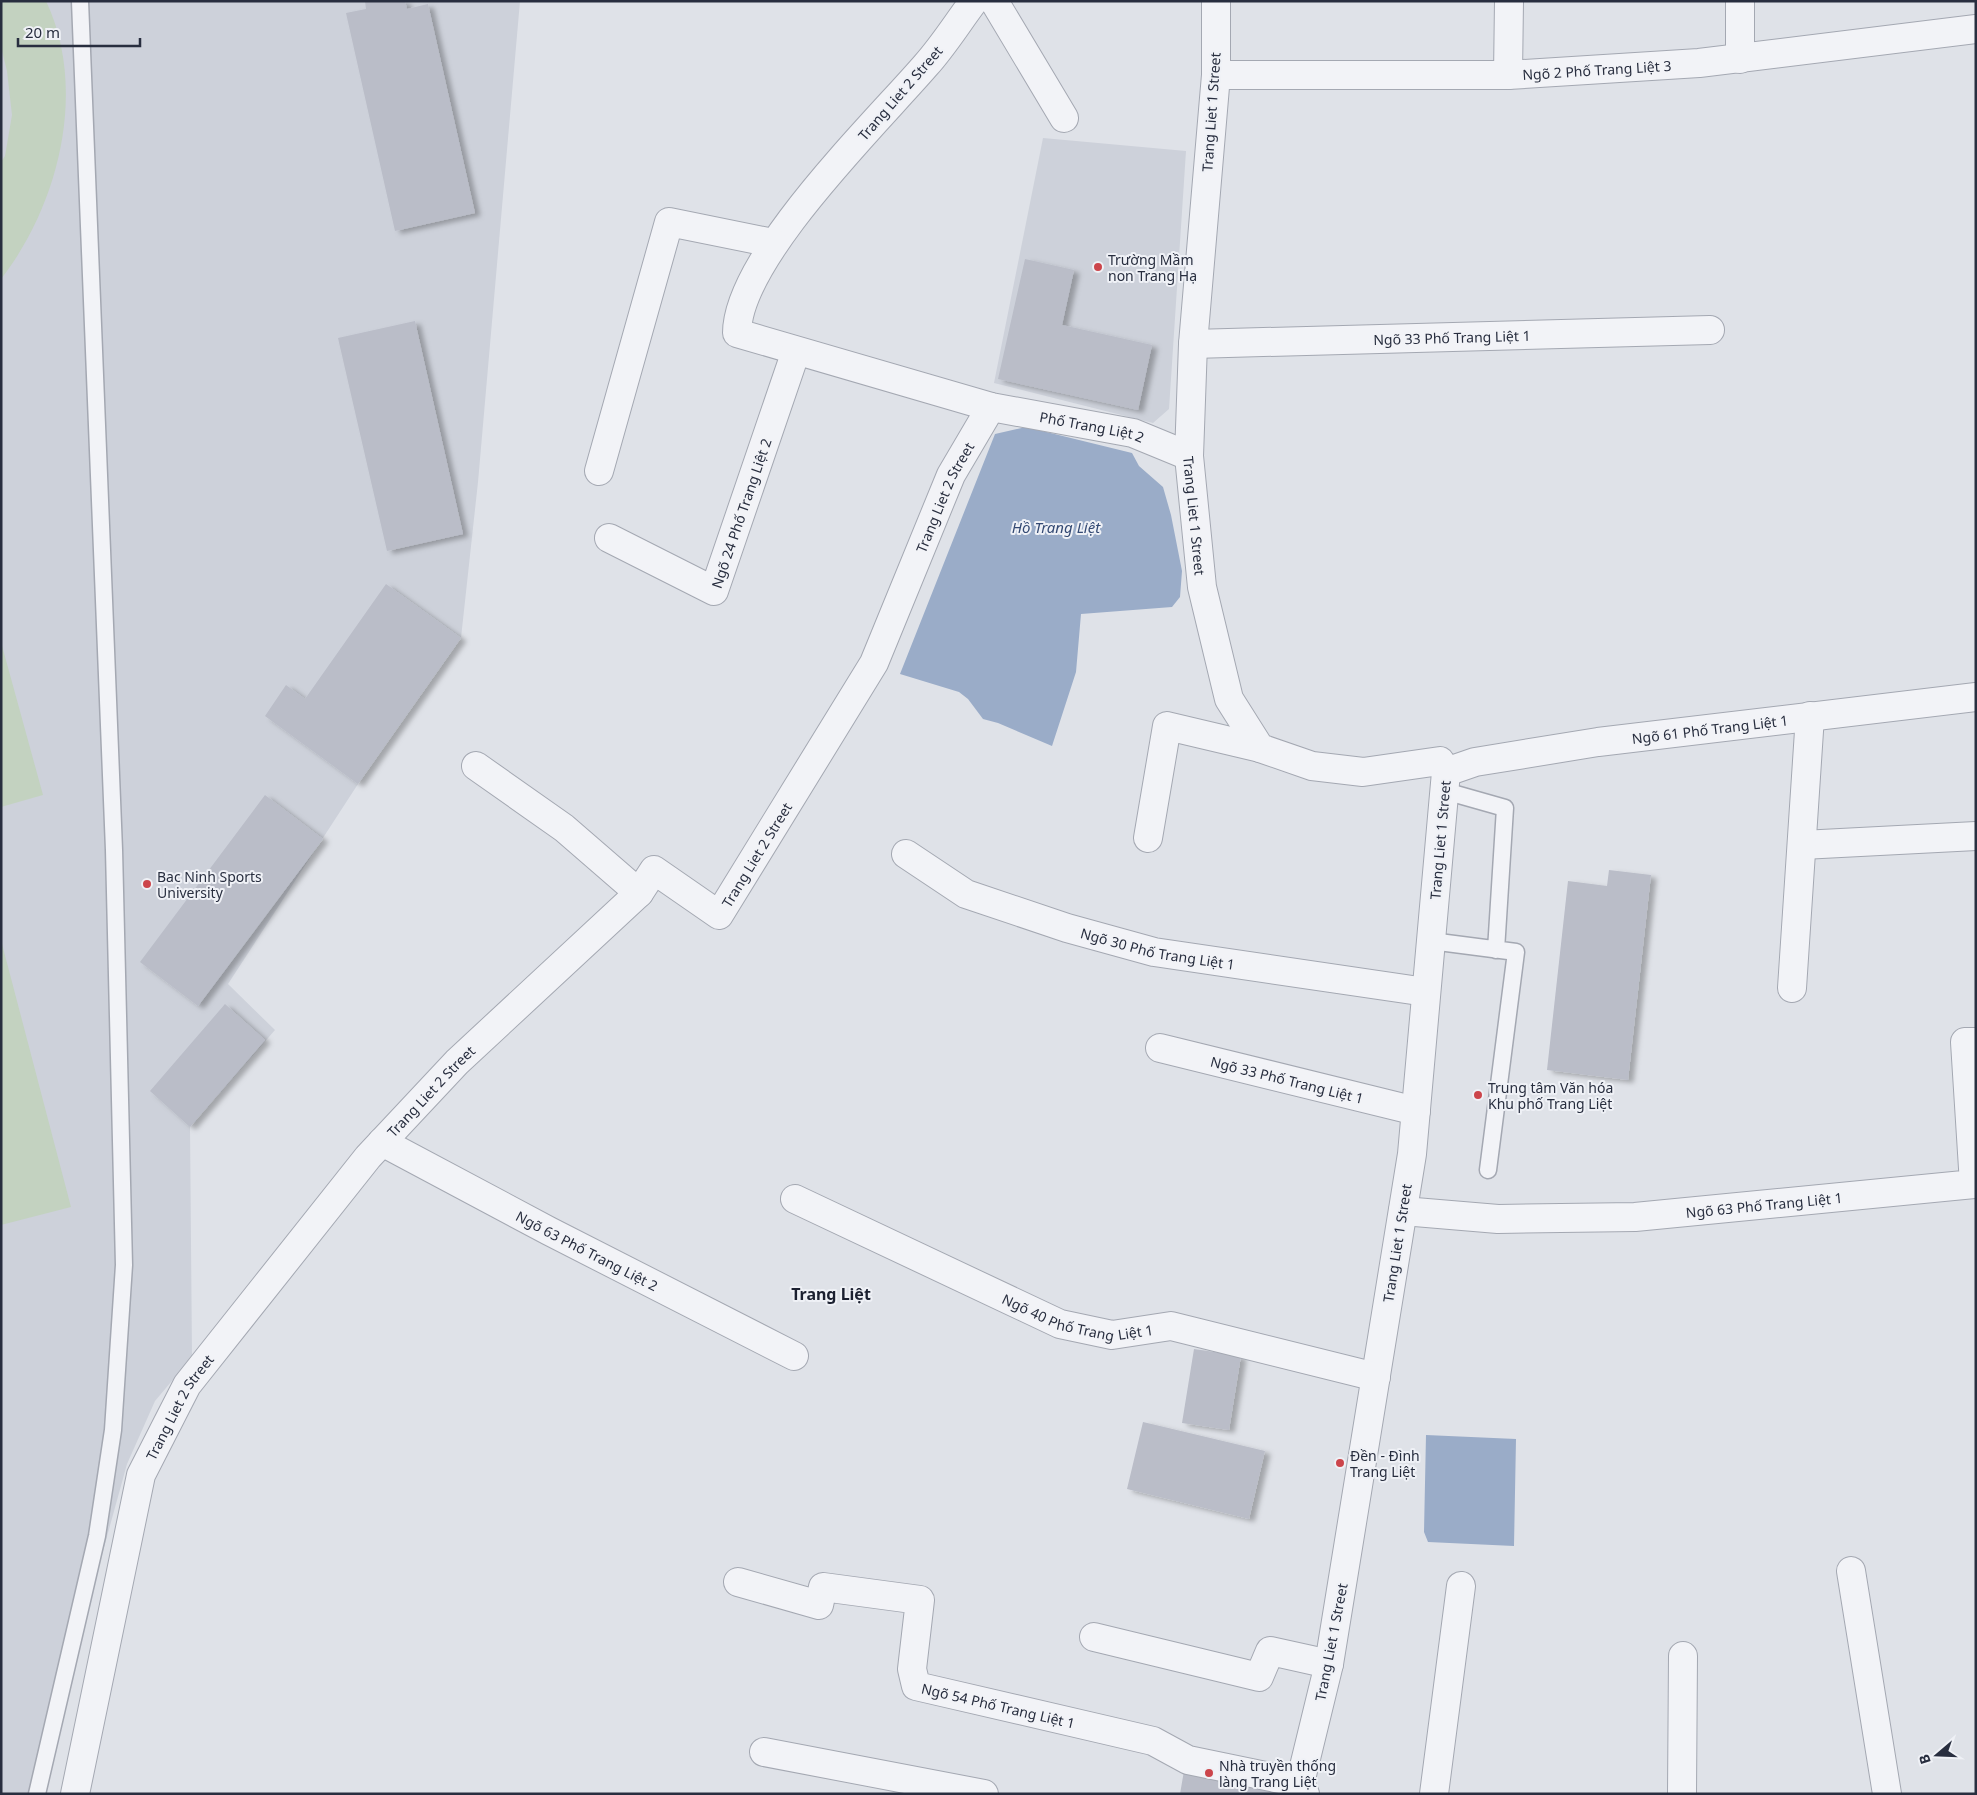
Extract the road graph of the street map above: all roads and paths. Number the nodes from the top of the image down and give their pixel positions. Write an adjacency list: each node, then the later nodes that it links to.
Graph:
1 (80, 1): 51 (lane)
2 (974, 1): 12 (street, Trang Liet 2 Street)
3 (994, 1): 11 (street)
4 (1216, 1): 9 (street, Trang Liet 1 Street)
5 (1510, 1): 10 (street)
6 (1740, 1): 8 (street)
7 (1976, 29): 8 (street, Ngõ 2 Phố Trang Liệt 3)
8 (1740, 59): 10 (street, Ngõ 2 Phố Trang Liệt 3)
9 (1216, 75): 10 (street, Ngõ 2 Phố Trang Liệt 3); 14 (street, Trang Liet 1 Street)
10 (1508, 75)
11 (1064, 118)
12 (773, 243): 15 (street, Trang Liet 2 Street); 18 (street)
13 (1710, 330): 14 (street, Ngõ 33 Phố Trang Liệt 1)
14 (1193, 344): 17 (street, Trang Liet 1 Street)
15 (796, 351): 16 (street, Trang Liet 2 Street); 19 (street, Ngõ 24 Phố Trang Liệt 2)
16 (991, 407): 17 (street, Phố Trang Liệt 2); 29 (street, Trang Liet 2 Street)
17 (1189, 456): 22 (street, Trang Liet 1 Street)
18 (598, 471)
19 (609, 538)
20 (1976, 697): 21 (street, Ngõ 61 Phố Trang Liệt 1)
21 (1810, 716): 24 (street, Ngõ 61 Phố Trang Liệt 1); 27 (street)
22 (1260, 748): 24 (street, Trang Liet 1 Street); 26 (street)
23 (476, 766): 29 (street)
24 (1446, 781): 30 (street, Trang Liet 1 Street); 31 (lane)
25 (1976, 836): 27 (street)
26 (1148, 838)
27 (1802, 845): 32 (street)
28 (906, 854): 33 (street, Ngõ 30 Phố Trang Liệt 1)
29 (639, 893): 37 (street, Trang Liet 2 Street)
30 (1431, 941): 31 (lane); 33 (street, Trang Liet 1 Street)
31 (1496, 950): 38 (lane)
32 (1792, 988)
33 (1426, 992): 36 (street, Trang Liet 1 Street)
34 (1976, 1042): 40 (street, Ngõ 63 Phố Trang Liệt 1)
35 (1160, 1048): 36 (street, Ngõ 33 Phố Trang Liệt 1)
36 (1416, 1111): 40 (street, Trang Liet 1 Street)
37 (382, 1142): 41 (street, Ngõ 63 Phố Trang Liệt 2); 52 (street, Trang Liet 2 Street)
38 (1488, 1170)
39 (795, 1199): 42 (street, Ngõ 40 Phố Trang Liệt 1)
40 (1403, 1211): 42 (street, Trang Liet 1 Street)
41 (794, 1356)
42 (1376, 1377): 48 (street, Trang Liet 1 Street)
43 (1851, 1571): 56 (street)
44 (738, 1582): 50 (street, Ngõ 54 Phố Trang Liệt 1)
45 (1461, 1586): 54 (street)
46 (1094, 1637): 48 (street)
47 (1682, 1656): 55 (street)
48 (1329, 1664): 50 (street, Trang Liet 1 Street)
49 (764, 1752): 53 (street)
50 (1302, 1788)
51 (38, 1794)
52 (75, 1794)
53 (984, 1794)
54 (1434, 1794)
55 (1682, 1794)
56 (1887, 1794)

